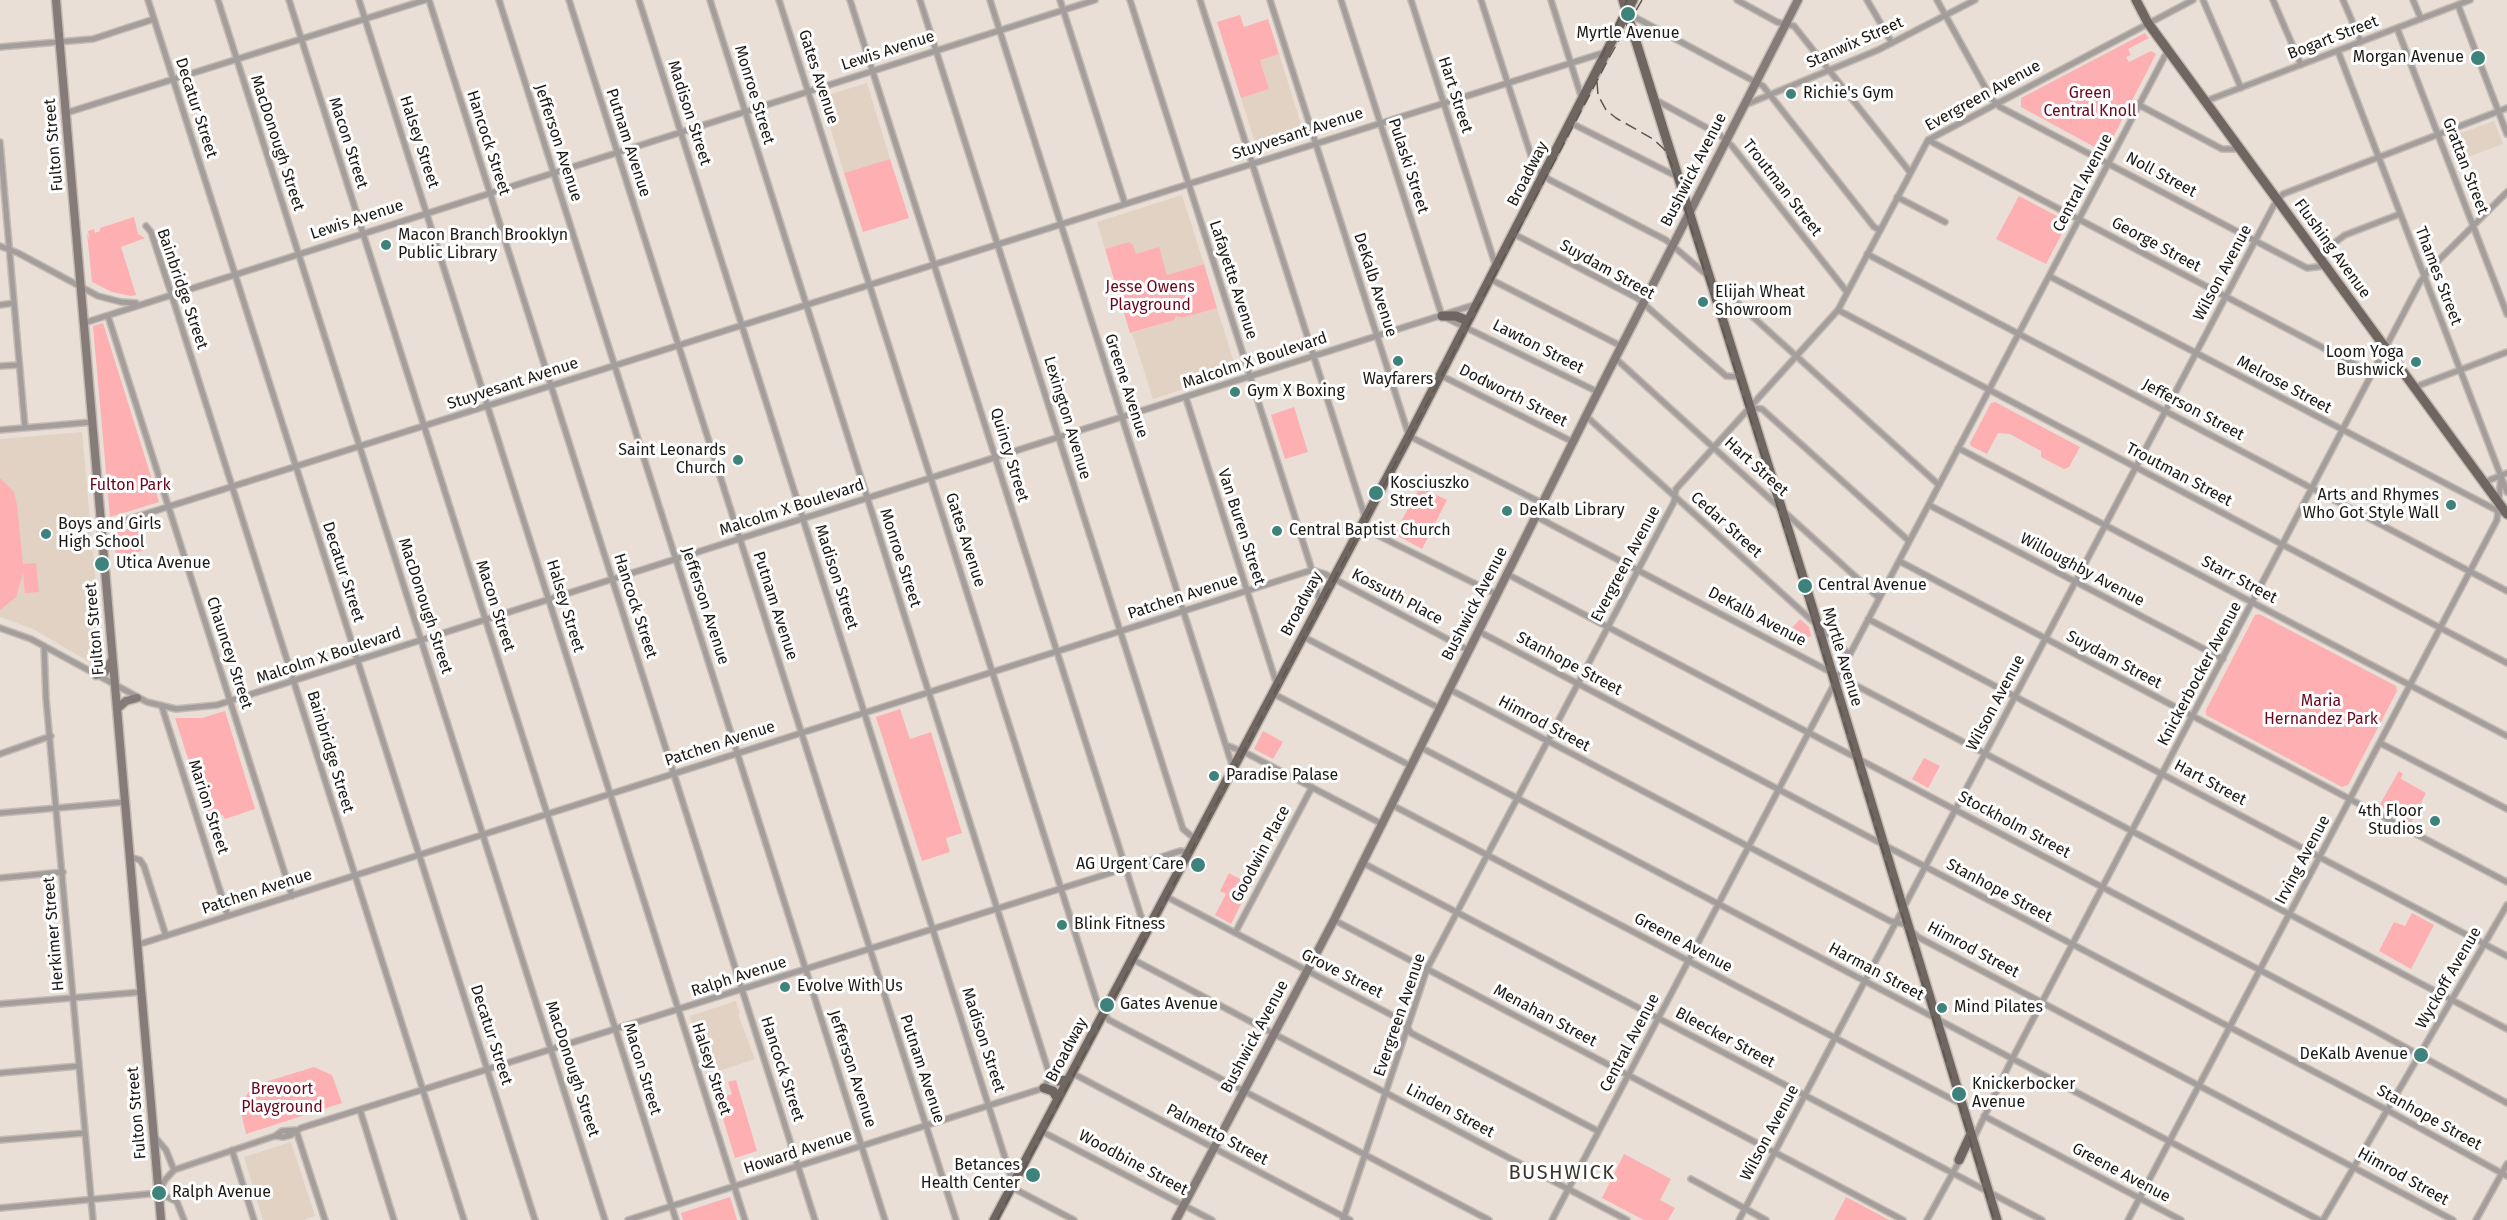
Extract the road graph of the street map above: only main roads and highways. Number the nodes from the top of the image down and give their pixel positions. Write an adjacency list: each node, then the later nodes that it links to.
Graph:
1 (56, 0): 11 (main road, Fulton Street)
2 (1623, 0): 6 (main road, Myrtle Avenue)
3 (1633, 0): 6 (main road, Broadway)
4 (1798, 0): 7 (main road, Bushwick Avenue)
5 (2136, 0): 10 (main road, Flushing Avenue)
6 (1627, 13): 7 (main road, Myrtle Avenue); 9 (main road, Broadway)
7 (1689, 213): 19 (main road, Myrtle Avenue); 23 (main road, Bushwick Avenue)
8 (1442, 316): 9 (main road)
9 (1467, 324): 16 (main road, Broadway)
10 (2503, 512)
11 (113, 660): 12 (main road); 14 (main road, Fulton Street)
12 (96, 675)
13 (137, 698): 14 (main road)
14 (117, 709): 21 (main road, Fulton Street)
15 (1050, 1076): 16 (main road)
16 (1070, 1077): 18 (main road, Broadway)
17 (1044, 1088): 18 (main road)
18 (1058, 1099): 22 (main road, Broadway)
19 (1972, 1137): 20 (main road); 24 (main road, Myrtle Avenue)
20 (1959, 1160)
21 (161, 1220)
22 (994, 1220)
23 (1176, 1220)
24 (1997, 1220)

